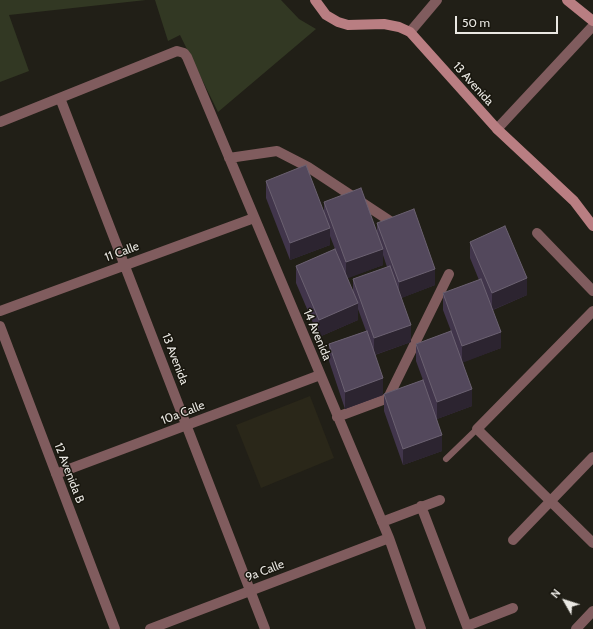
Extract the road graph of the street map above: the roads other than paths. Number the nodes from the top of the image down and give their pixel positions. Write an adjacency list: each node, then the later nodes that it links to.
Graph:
1 (315, 0): 6 (street, 13 Avenida)
2 (438, 0): 6 (street)
3 (567, 0): 4 (street)
4 (593, 21)
5 (593, 26): 9 (street)
6 (410, 32): 9 (street, 13 Avenida)
7 (60, 98): 8 (street); 10 (street, 14 Avenida); 15 (street, 13 Avenida)
8 (0, 122)
9 (497, 129): 13 (street, 13 Avenida)
10 (229, 158): 11 (street, 14 Avenida); 12 (street)
11 (254, 218): 15 (street, 11 Calle); 21 (street, 14 Avenida)
12 (393, 223)
13 (593, 226)
14 (537, 233): 17 (street)
15 (125, 265): 18 (street, 11 Calle); 23 (street, 13 Avenida)
16 (449, 274): 22 (street)
17 (593, 291)
18 (0, 311)
19 (593, 312): 24 (street)
20 (0, 326): 27 (street, 12 Avenida B)
21 (320, 375): 22 (street, 14 Avenida); 23 (street, 10a Calle)
22 (337, 417): 31 (street, 14 Avenida)
23 (186, 425): 27 (street, 10a Calle); 35 (street, 13 Avenida)
24 (477, 429): 26 (lane); 29 (street)
25 (593, 457): 29 (street)
26 (446, 459)
27 (56, 474): 39 (street, 12 Avenida B)
28 (440, 500): 30 (street)
29 (550, 501): 33 (street); 34 (street)
30 (421, 506): 31 (street); 38 (street)
31 (382, 522): 32 (street, 14 Avenida)
32 (389, 538): 35 (street, 9a Calle); 42 (street, 14 Avenida)
33 (513, 540)
34 (593, 543)
35 (250, 591): 40 (street, 9a Calle); 41 (street, 13 Avenida)
36 (513, 608): 38 (street)
37 (593, 611): 43 (street)
38 (467, 627)
39 (115, 629)
40 (150, 629)
41 (265, 629)
42 (421, 629)
43 (576, 629)

